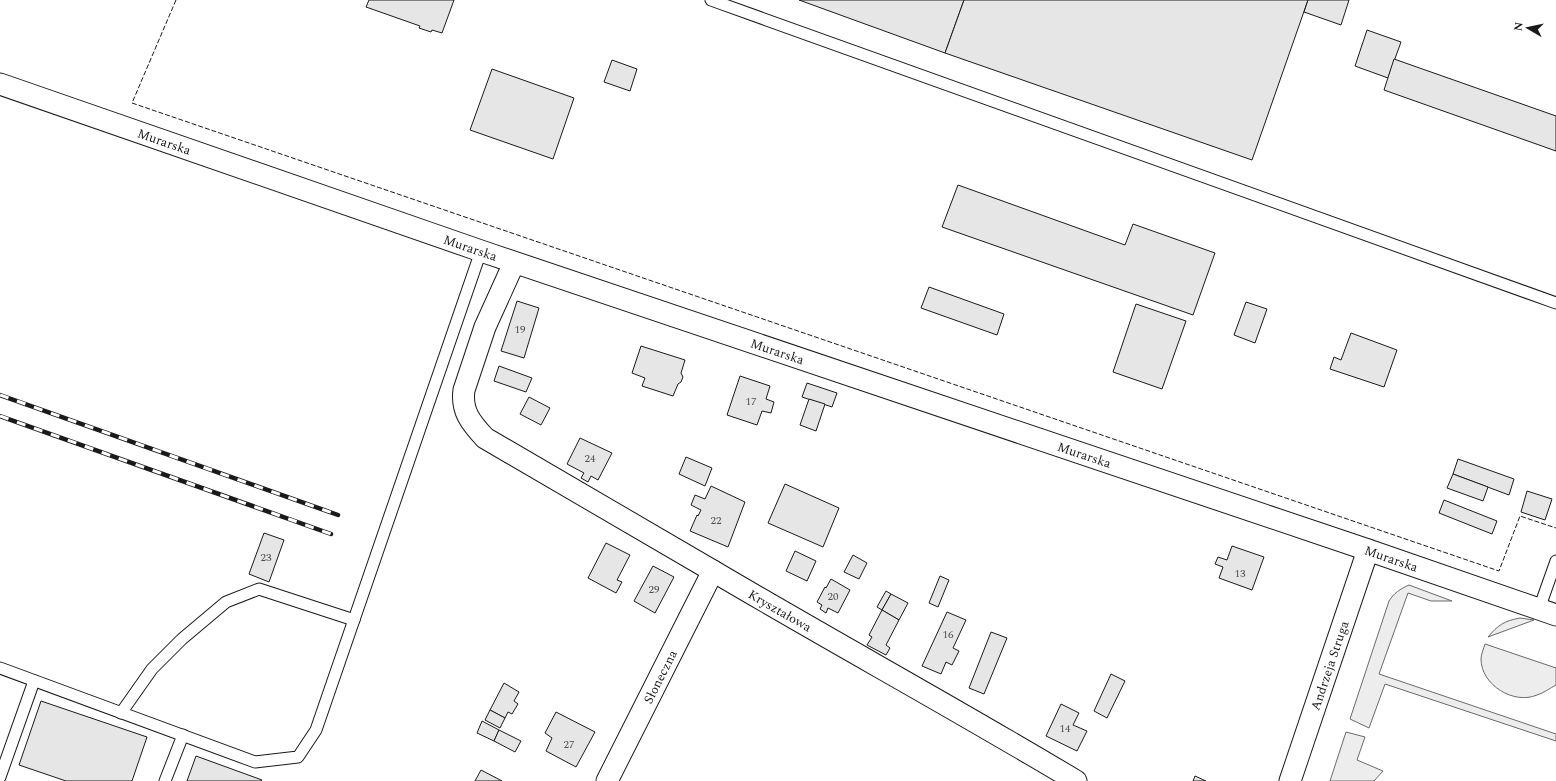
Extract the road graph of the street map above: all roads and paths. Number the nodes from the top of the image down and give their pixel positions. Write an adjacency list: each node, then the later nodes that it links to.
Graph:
1 (711, 0): 5 (lane)
2 (0, 84): 3 (street, Murarska)
3 (481, 251): 4 (street, Murarska); 10 (lane)
4 (514, 262): 6 (street, Murarska); 8 (street, Kryształowa)
5 (1556, 303)
6 (1368, 550): 9 (street, Murarska); 19 (street, Andrzeja Struga)
7 (1556, 561): 9 (lane)
8 (713, 571): 17 (street, Słoneczna); 18 (street, Kryształowa)
9 (1548, 612)
10 (354, 620): 13 (lane); 14 (lane)
11 (0, 668): 12 (lane)
12 (34, 681): 13 (lane); 15 (lane)
13 (121, 713): 14 (lane)
14 (182, 735): 16 (lane)
15 (0, 777)
16 (165, 781)
17 (606, 781)
18 (1076, 781)
19 (1290, 781)

